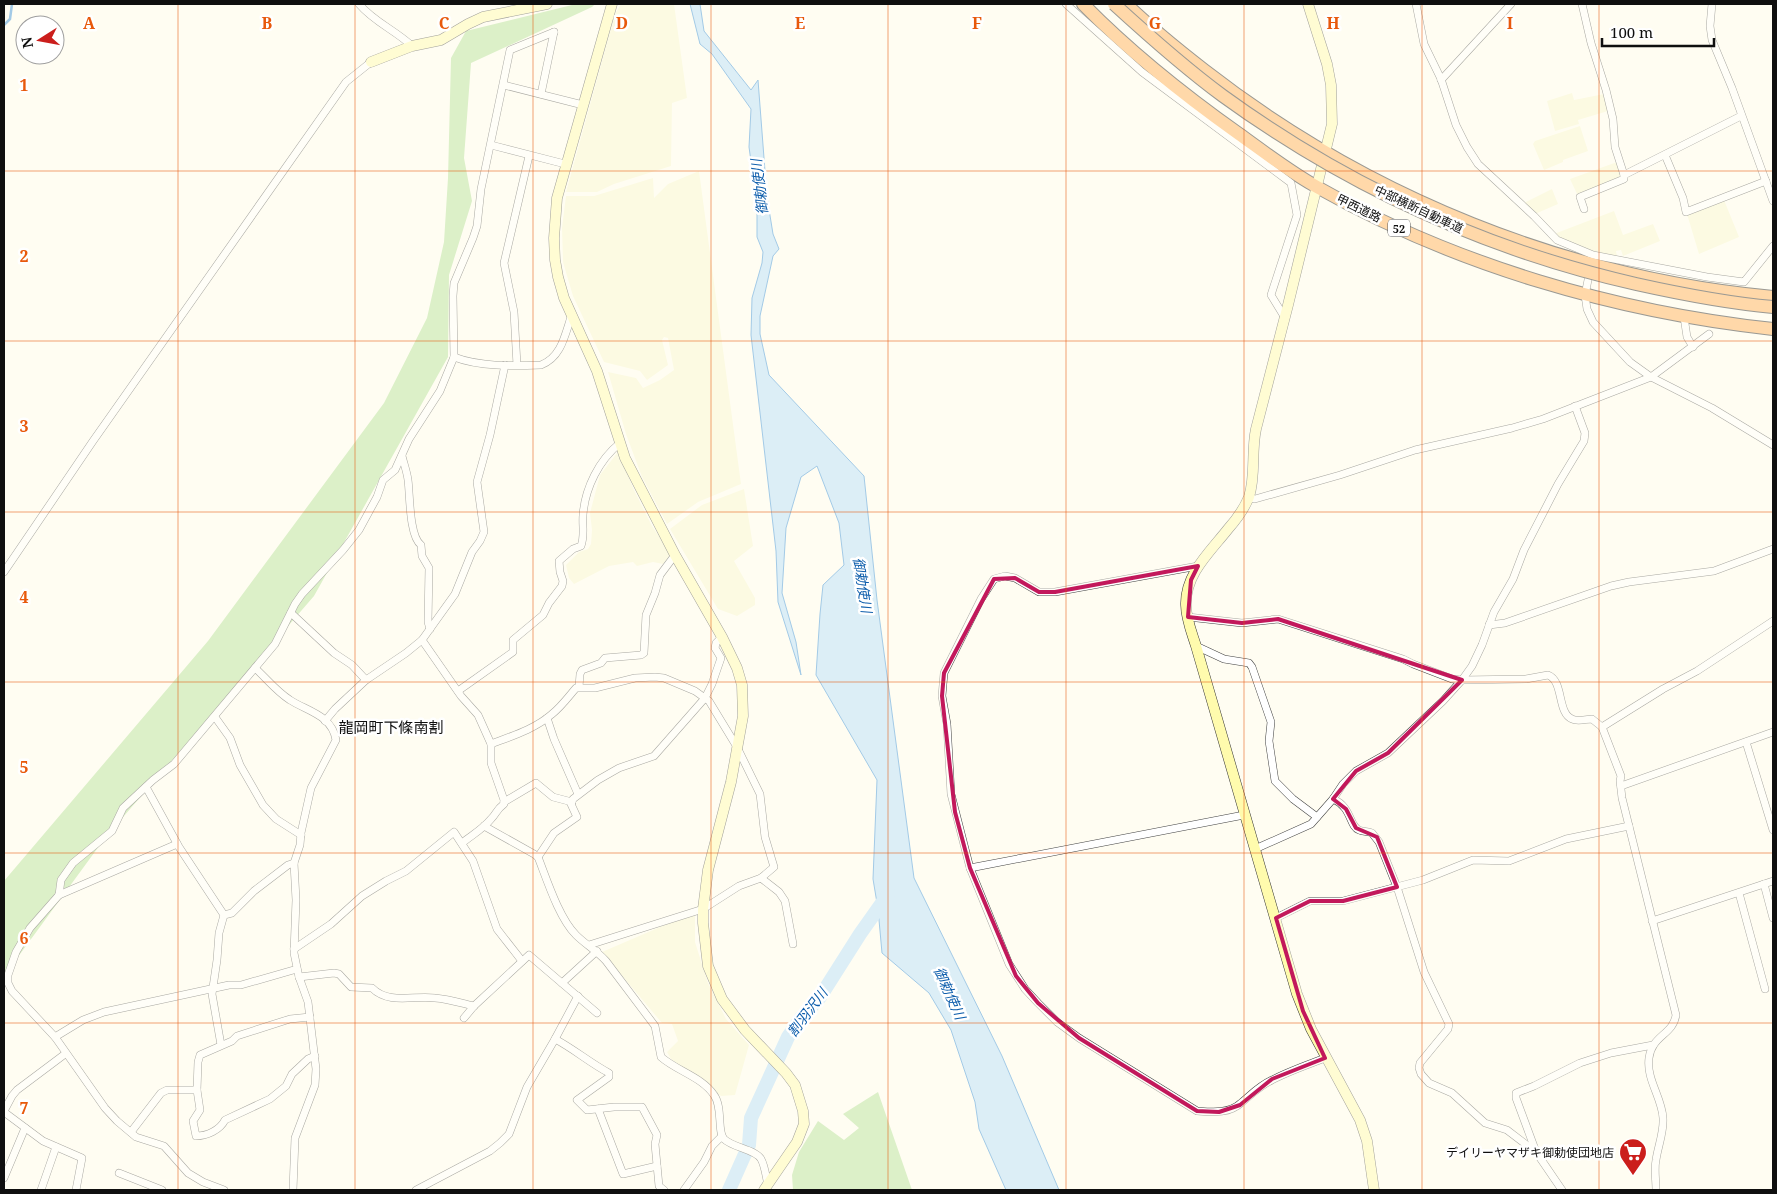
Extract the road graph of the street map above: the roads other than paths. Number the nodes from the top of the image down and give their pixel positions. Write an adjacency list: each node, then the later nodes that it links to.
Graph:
1 (359, 4): 13 (street)
2 (547, 4): 13 (street)
3 (612, 4): 18 (street)
4 (1066, 4): 36 (street)
5 (1084, 4): 27 (highway, 甲西道路 / 52)
6 (1114, 4): 34 (highway, 中部横断自動車道, bridge)
7 (1126, 4): 21 (highway)
8 (1308, 4): 21 (street)
9 (1416, 4): 15 (street)
10 (1511, 4): 15 (street)
11 (1582, 4): 25 (street)
12 (1712, 4): 19 (street)
13 (412, 46): 14 (street)
14 (371, 62): 53 (street)
15 (1441, 80): 31 (street)
16 (504, 85): 17 (street); 17 (street); 20 (street)
17 (541, 94): 18 (street)
18 (583, 105): 24 (street)
19 (1741, 116): 22 (street); 26 (street)
20 (491, 145): 23 (street); 41 (street)
21 (1325, 152): 27 (street); 31 (highway)
22 (1665, 155): 25 (street); 26 (street)
23 (529, 156): 24 (street); 43 (street)
24 (565, 164): 35 (street)
25 (1624, 175): 29 (street)
26 (1766, 180): 28 (street)
27 (1316, 186): 32 (highway, 甲西道路 / 52); 36 (street)
28 (1773, 201)
29 (1584, 209)
30 (1773, 246): 31 (street)
31 (1592, 259): 32 (street); 33 (highway)
32 (1585, 294): 37 (highway, 甲西道路 / 52); 44 (street)
33 (1773, 297)
34 (1773, 307)
35 (572, 314): 43 (street); 46 (street)
36 (1285, 318): 49 (street)
37 (1684, 318): 38 (highway, 甲西道路 / 52); 40 (street)
38 (1773, 329)
39 (1709, 334): 40 (street)
40 (1693, 347): 44 (street)
41 (454, 357): 42 (street); 48 (street)
42 (505, 364): 43 (street); 58 (street)
43 (517, 365)
44 (1651, 377): 45 (street); 47 (street)
45 (1575, 406): 49 (street); 57 (street)
46 (620, 443): 51 (street); 66 (street)
47 (1773, 445)
48 (402, 456): 54 (street); 58 (street)
49 (1248, 498): 52 (street)
50 (1773, 549): 57 (street)
51 (676, 555): 59 (street); 65 (street)
52 (1198, 566): 55 (street); 93 (street)
53 (4, 572)
54 (291, 613): 62 (street); 63 (street)
55 (1188, 617): 61 (street); 64 (street)
56 (1773, 621): 71 (street)
57 (1490, 625): 64 (street)
58 (430, 628): 60 (street)
59 (722, 637): 67 (street); 75 (street)
60 (422, 640): 63 (street); 66 (street)
61 (1196, 646): 82 (street); 83 (street)
62 (255, 668): 68 (street); 70 (street)
63 (366, 680): 70 (street)
64 (1462, 680): 71 (street); 79 (street)
65 (579, 687): 67 (street); 69 (street)
66 (458, 691): 74 (street)
67 (705, 698): 75 (street); 78 (street)
68 (215, 717): 77 (street); 87 (street)
69 (547, 718): 74 (street); 78 (street)
70 (325, 721): 87 (street)
71 (1602, 727): 76 (street)
72 (1773, 732): 73 (street)
73 (1746, 742): 76 (street); 86 (street)
74 (491, 744): 80 (street)
75 (737, 747): 94 (street); 100 (street)
76 (1620, 786): 85 (street)
77 (146, 787): 89 (street); 99 (street)
78 (578, 794): 81 (street)
79 (1332, 800): 83 (street); 97 (street)
80 (504, 802): 81 (street); 84 (street)
81 (572, 802): 91 (street)
82 (1244, 815): 90 (street); 93 (street)
83 (1317, 817): 90 (street)
84 (484, 826): 88 (street); 91 (street)
85 (1629, 826): 97 (street); 104 (street)
86 (1773, 830)
87 (301, 835): 92 (street)
88 (462, 842): 107 (street); 109 (street)
89 (177, 844): 99 (street); 101 (street)
90 (1255, 849): 102 (street)
91 (538, 858): 106 (street)
92 (294, 863): 101 (street); 107 (street)
93 (970, 868): 125 (street)
94 (761, 878): 100 (street); 105 (street)
95 (1773, 881): 96 (street)
96 (1764, 884): 98 (street); 103 (street)
97 (1397, 887): 102 (street); 133 (street)
98 (1738, 893): 104 (street); 113 (street)
99 (59, 895): 119 (street)
100 (703, 909): 106 (street); 138 (street)
101 (224, 915): 112 (street)
102 (1276, 918): 125 (street)
103 (1773, 918)
104 (1652, 921): 122 (street)
105 (793, 944)
106 (589, 945): 108 (street)
107 (294, 948): 110 (street)
108 (597, 951): 111 (street); 131 (street)
109 (522, 961): 111 (street); 115 (street)
110 (298, 973): 112 (street); 115 (street); 117 (street)
111 (562, 983): 114 (street)
112 (212, 989): 119 (street); 121 (street)
113 (1765, 989)
114 (578, 996): 116 (street); 120 (street)
115 (474, 1006): 118 (street)
116 (596, 1013)
117 (310, 1017): 121 (street); 124 (street)
118 (464, 1018)
119 (54, 1038): 123 (street)
120 (555, 1039): 127 (street); 144 (street)
121 (221, 1045): 126 (street)
122 (1653, 1045): 133 (street); 149 (street)
123 (65, 1054): 128 (street); 130 (street)
124 (315, 1056): 126 (street); 143 (street)
125 (1325, 1058): 147 (street)
126 (197, 1090): 130 (street)
127 (598, 1109): 134 (street); 134 (street)
128 (4, 1111): 129 (street)
129 (25, 1128): 132 (street); 136 (street)
130 (131, 1132): 137 (street)
131 (722, 1136): 138 (street); 146 (street)
132 (56, 1147): 139 (street); 140 (street)
133 (1536, 1152): 148 (street)
134 (657, 1166): 145 (street)
135 (119, 1173): 141 (street)
136 (4, 1178)
137 (212, 1188): 142 (street)
138 (767, 1188)
139 (41, 1190)
140 (76, 1190)
141 (162, 1190)
142 (224, 1190)
143 (292, 1190)
144 (416, 1190)
145 (664, 1190)
146 (684, 1190)
147 (1374, 1190)
148 (1562, 1190)
149 (1656, 1190)

